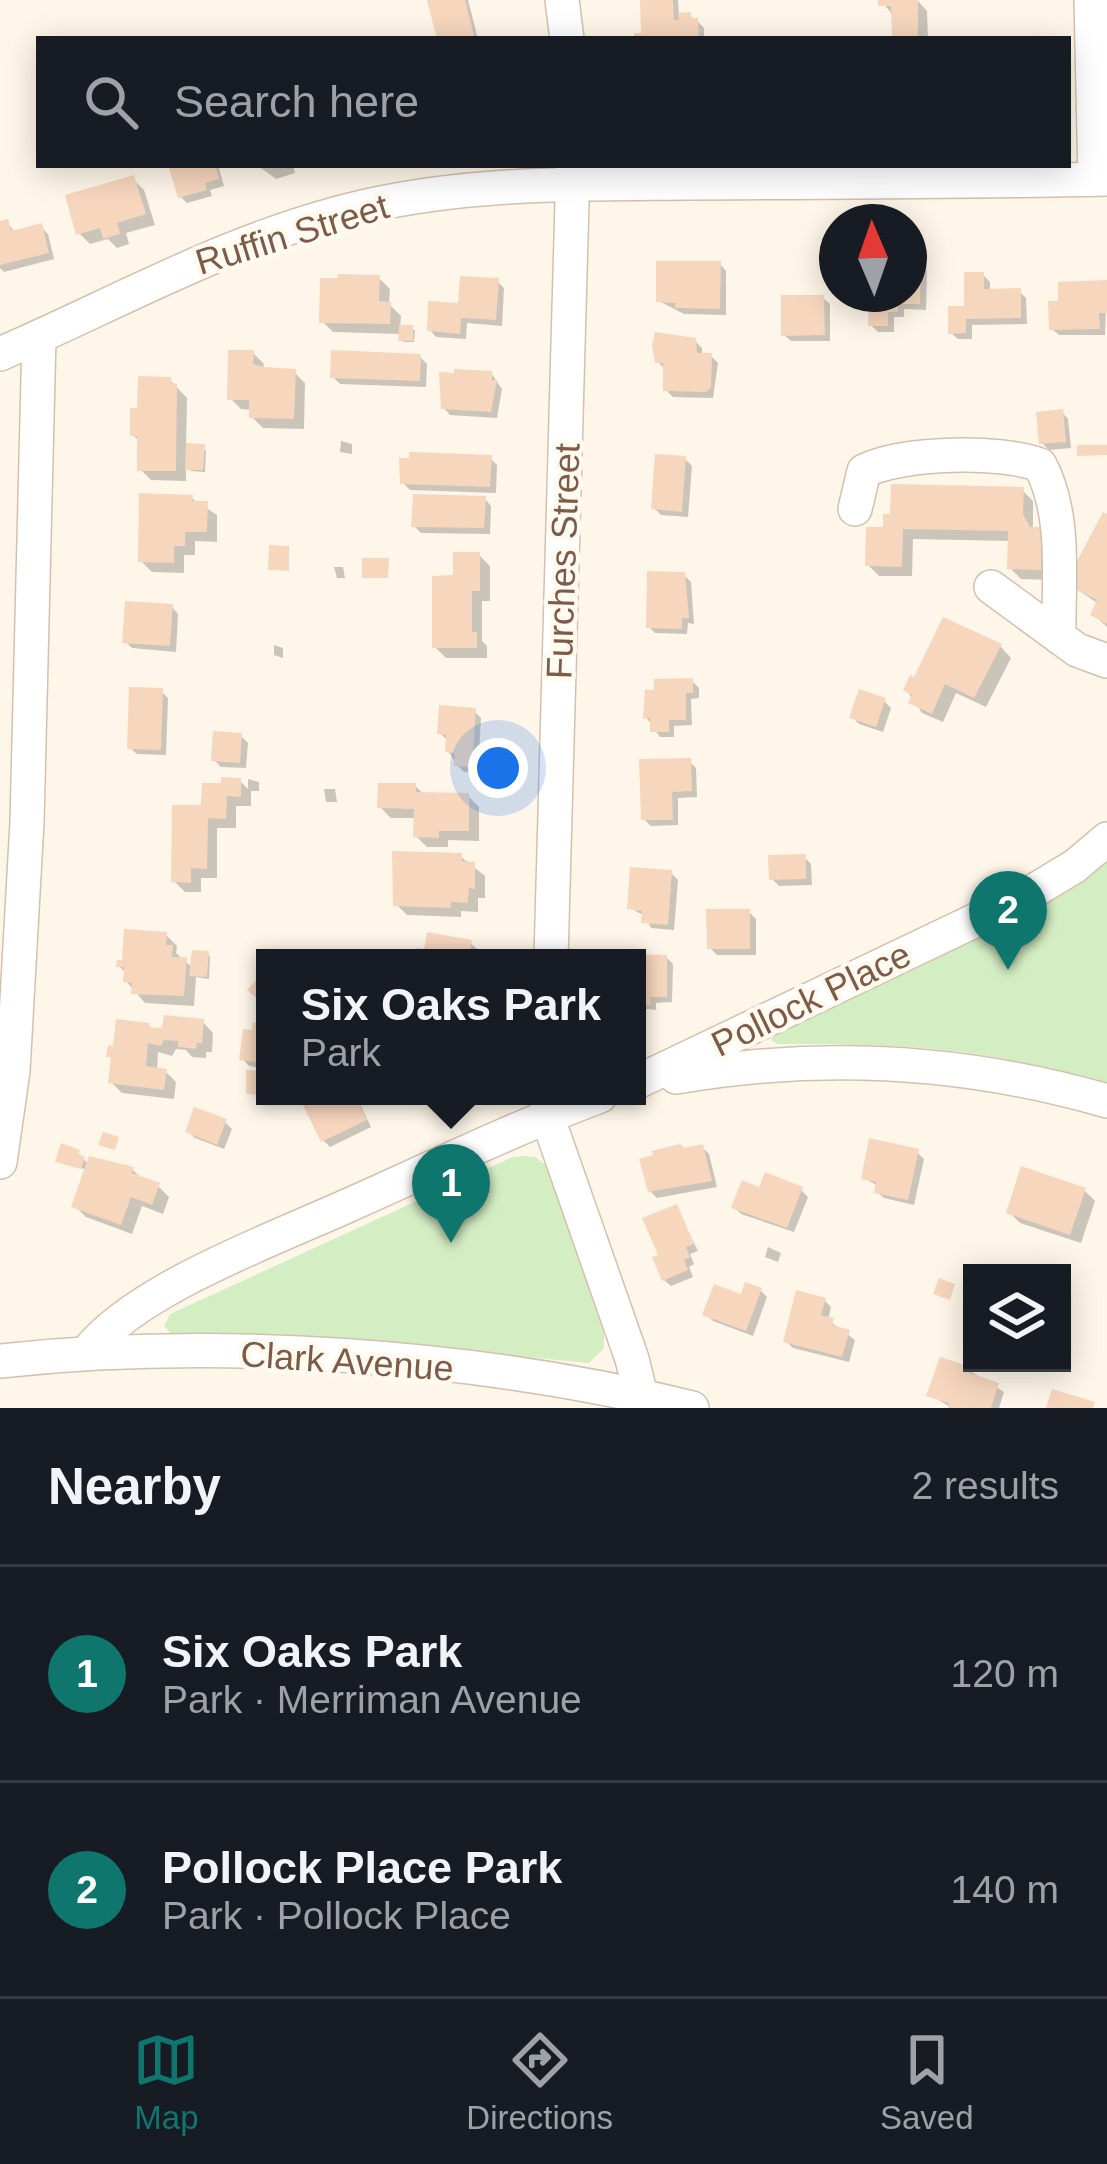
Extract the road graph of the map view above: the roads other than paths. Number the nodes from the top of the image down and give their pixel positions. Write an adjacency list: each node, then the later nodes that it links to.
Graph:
1 (562, 0): 3 (street)
2 (1091, 0): 5 (street)
3 (567, 36)
4 (573, 174): 5 (street, Ruffin Street); 6 (street, Ruffin Street); 13 (street, Furches Street)
5 (1101, 179)
6 (39, 338): 7 (street, Ruffin Street); 18 (street)
7 (0, 354)
8 (855, 508): 10 (street)
9 (991, 587): 10 (street)
10 (1059, 637): 11 (street)
11 (1107, 661)
12 (1107, 839): 14 (street, Pollock Place)
13 (551, 949)
14 (646, 1079)
15 (646, 1082): 16 (street)
16 (1107, 1101)
17 (547, 1106): 19 (street); 21 (street)
18 (0, 1162)
19 (88, 1352): 20 (street, Clark Avenue); 21 (street, Clark Avenue)
20 (0, 1361)
21 (639, 1402): 22 (street, Clark Avenue)
22 (692, 1408)

